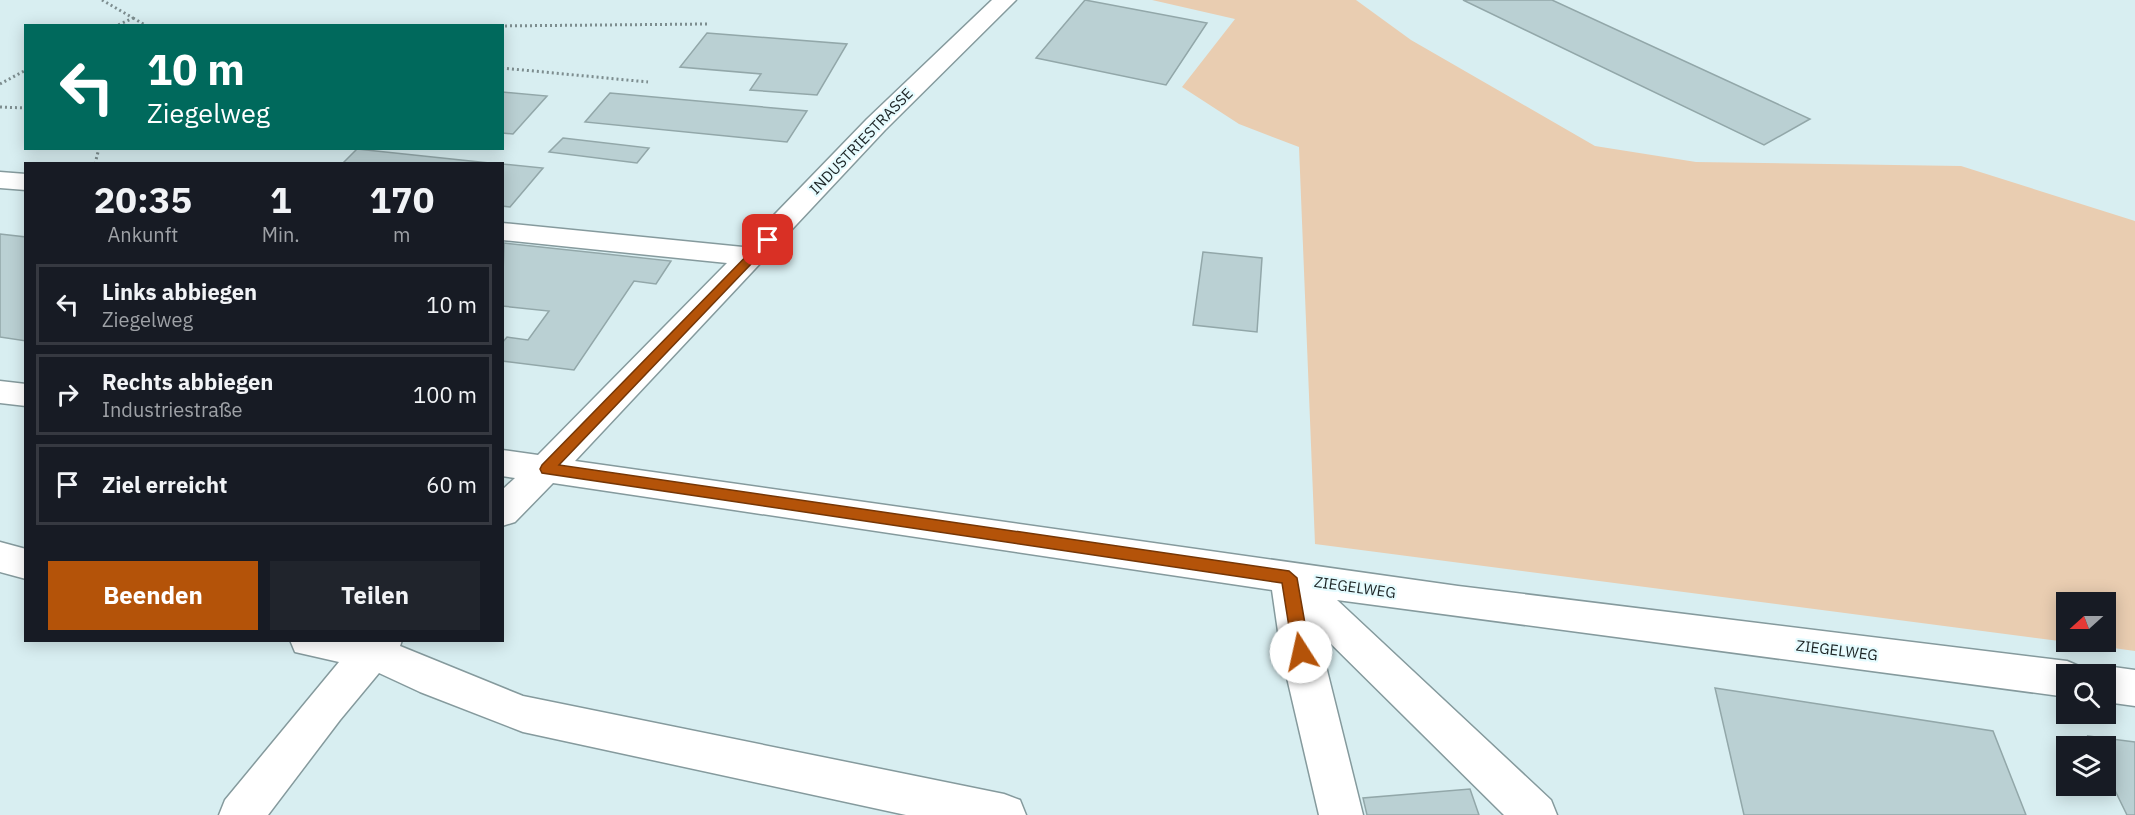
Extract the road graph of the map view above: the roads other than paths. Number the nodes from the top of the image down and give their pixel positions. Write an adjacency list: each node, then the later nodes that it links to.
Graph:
1 (1005, 0): 5 (street, INDUSTRIESTRASSE)
2 (0, 180): 3 (street)
3 (24, 182)
4 (504, 231): 5 (street)
5 (752, 257): 9 (street, INDUSTRIESTRASSE)
6 (0, 392): 7 (street)
7 (24, 395)
8 (504, 463): 9 (street, ZIEGELWEG)
9 (547, 469): 10 (street, INDUSTRIESTRASSE); 13 (street, ZIEGELWEG)
10 (504, 510)
11 (0, 557): 12 (street)
12 (24, 563)
13 (1289, 578): 16 (street, ZIEGELWEG); 21 (street); 22 (street)
14 (332, 642): 15 (street)
15 (378, 646): 19 (street); 20 (street)
16 (2056, 678)
17 (2116, 685): 18 (street)
18 (2135, 688)
19 (242, 815)
20 (1004, 815)
21 (1341, 815)
22 (1535, 815)

